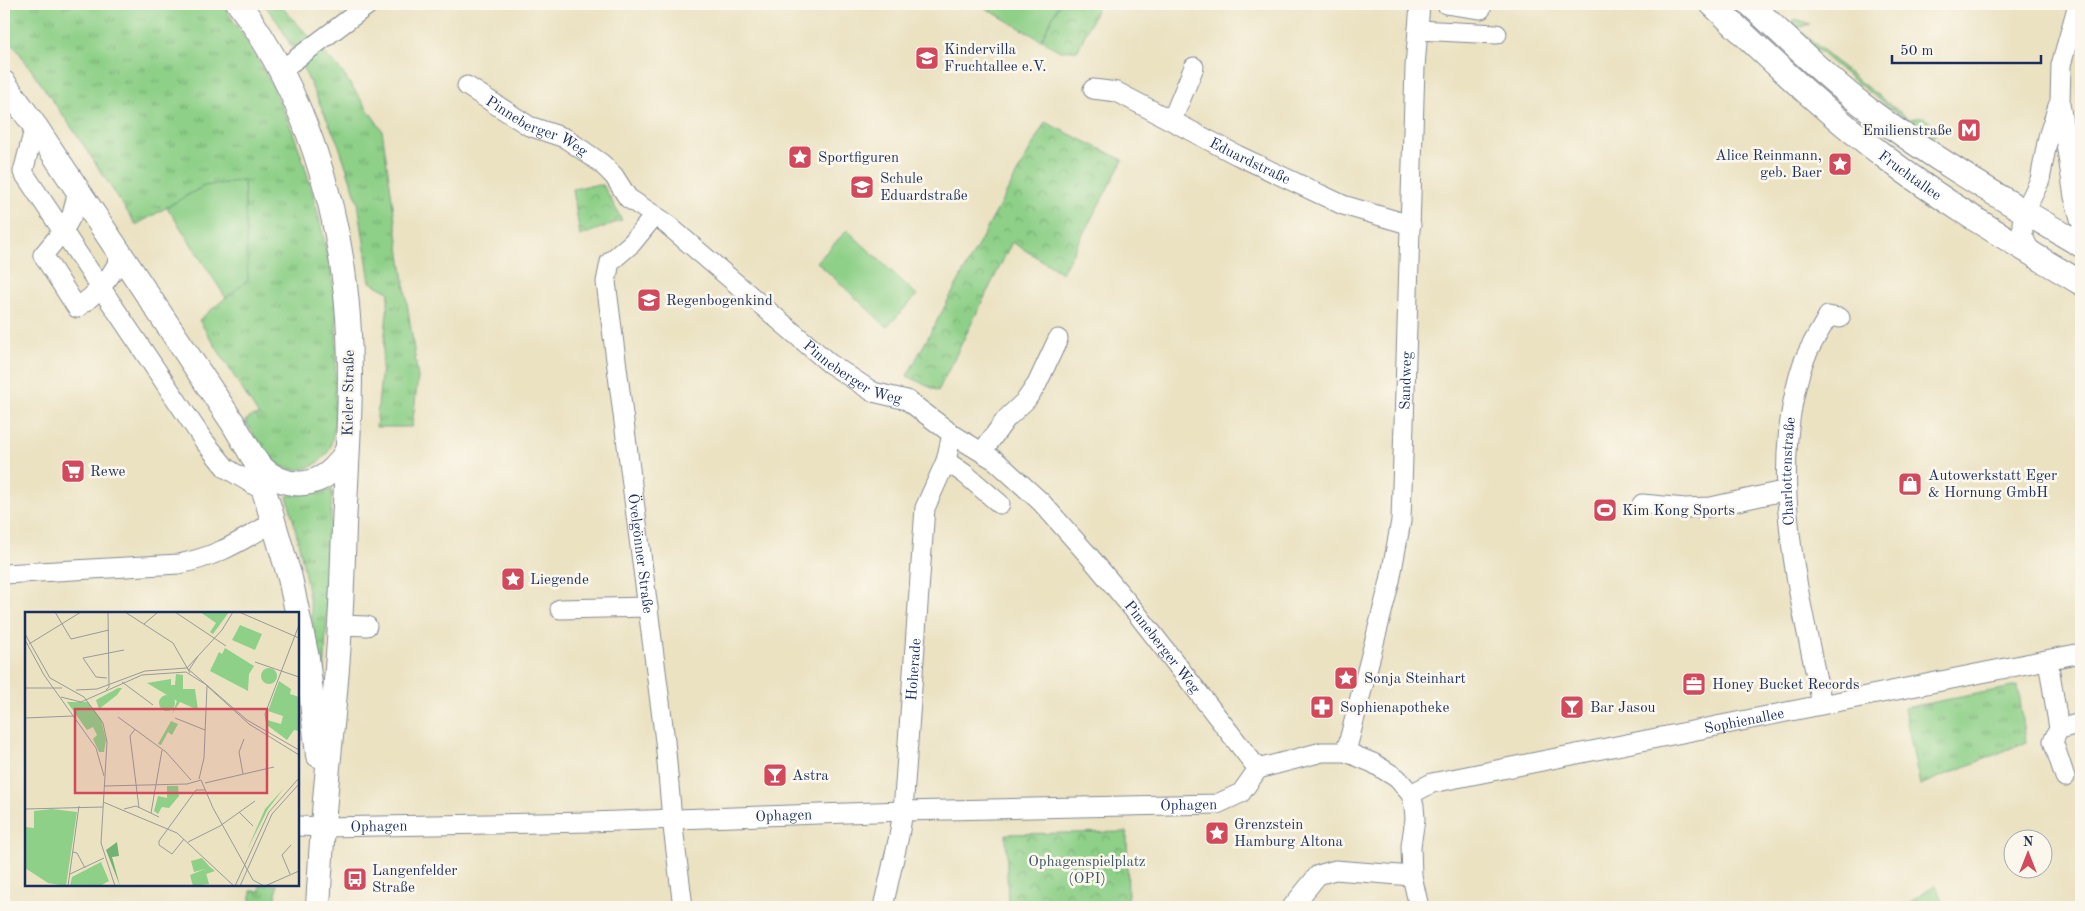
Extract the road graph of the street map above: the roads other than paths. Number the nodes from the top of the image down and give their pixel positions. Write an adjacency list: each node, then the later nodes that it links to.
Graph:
1 (239, 4): 12 (main road, Kieler Straße)
2 (369, 4): 12 (street)
3 (1420, 4): 9 (street, Sandweg)
4 (1446, 4): 8 (street)
5 (1712, 4): 26 (main road, Fruchtallee)
6 (1750, 4): 20 (main road, Fruchtallee)
7 (2078, 4): 16 (street)
8 (1481, 8)
9 (1418, 30): 10 (street); 23 (street, Sandweg)
10 (1497, 34)
11 (1194, 67): 17 (street)
12 (280, 71): 33 (main road, Kieler Straße)
13 (4, 83): 18 (main road, Kieler Straße)
14 (467, 86): 21 (street, Pinneberger Weg)
15 (1093, 88): 17 (street, Eduardstraße)
16 (2060, 103): 20 (street); 22 (street)
17 (1172, 120): 23 (street, Eduardstraße)
18 (35, 126): 19 (main road, Kieler Straße); 24 (street)
19 (78, 190): 24 (street); 27 (main road, Kieler Straße)
20 (2024, 212): 25 (main road, Fruchtallee); 26 (street)
21 (654, 216): 32 (street, Pinneberger Weg); 43 (street, Övelgönner Straße)
22 (2081, 222)
23 (1411, 225): 54 (street, Sandweg)
24 (63, 231): 29 (street); 29 (street)
25 (2081, 245)
26 (2036, 256): 28 (main road, Fruchtallee)
27 (121, 257): 29 (street); 35 (main road, Kieler Straße)
28 (2081, 283)
29 (102, 288): 38 (street)
30 (1840, 318): 37 (street, Charlottenstraße)
31 (1058, 339): 34 (street)
32 (952, 434): 34 (street, Pinneberger Weg); 36 (street, Hoherade)
33 (347, 450): 35 (main road); 47 (main road, Kieler Straße)
34 (982, 452): 55 (street, Pinneberger Weg)
35 (254, 460): 38 (main road, Kieler Straße)
36 (946, 461): 39 (street); 58 (street, Hoherade)
37 (1786, 490): 40 (street); 51 (street, Charlottenstraße)
38 (264, 491): 41 (main road, Kieler Straße)
39 (1000, 504)
40 (1642, 504)
41 (274, 522): 42 (street); 45 (main road, Kieler Straße)
42 (4, 574)
43 (648, 607): 44 (street); 60 (street, Övelgönner Straße)
44 (560, 609)
45 (297, 612)
46 (299, 620): 59 (main road, Kieler Straße)
47 (340, 625): 48 (street); 59 (main road, Kieler Straße)
48 (367, 626)
49 (2081, 653): 50 (street, Sophienallee)
50 (2048, 660): 51 (street, Sophienallee); 53 (street)
51 (1822, 704): 57 (street, Sophienallee)
52 (2081, 724): 53 (street)
53 (2059, 729): 56 (street)
54 (1346, 752): 55 (street); 57 (street)
55 (1258, 769): 58 (street, Ophagen)
56 (2065, 777)
57 (1411, 794): 62 (street)
58 (903, 811): 60 (street, Ophagen); 65 (street, Hoherade)
59 (324, 816): 60 (street, Ophagen); 61 (street, Ophagen); 63 (main road, Kieler Straße)
60 (672, 819): 64 (street, Övelgönner Straße)
61 (299, 826)
62 (1412, 876): 66 (street); 67 (street)
63 (318, 907)
64 (683, 907)
65 (882, 907)
66 (1292, 907)
67 (1419, 907)

